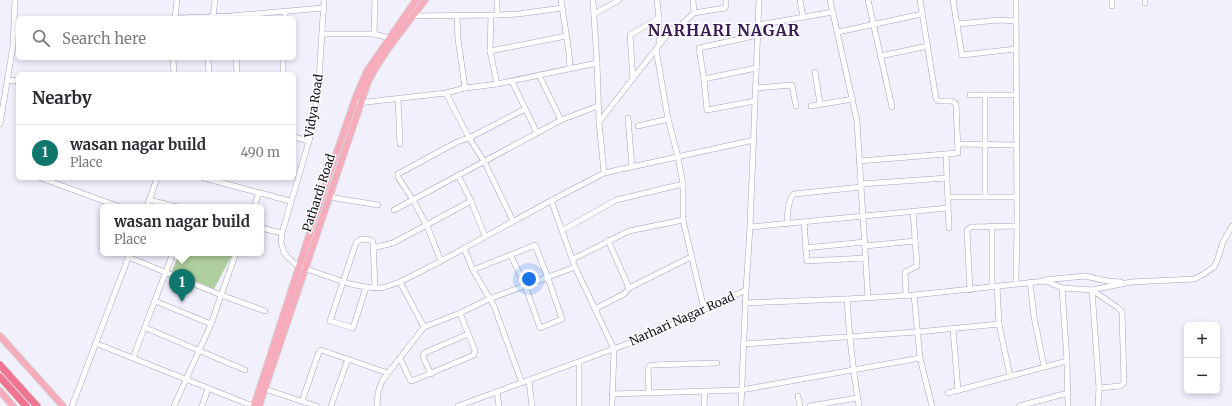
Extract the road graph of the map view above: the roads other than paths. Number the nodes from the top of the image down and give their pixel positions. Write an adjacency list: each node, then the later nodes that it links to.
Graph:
1 (16, 0): 70 (street)
2 (177, 0): 31 (street)
3 (215, 0): 32 (street)
4 (324, 0): 22 (street, Vidya Road)
5 (375, 0): 46 (street)
6 (416, 0): 27 (main road)
7 (425, 0): 35 (main road, Pathardi Road)
8 (497, 0): 30 (street)
9 (561, 0): 23 (street)
10 (593, 0): 28 (street)
11 (619, 0): 28 (street)
12 (658, 0): 39 (street)
13 (726, 0): 26 (street)
14 (759, 0): 43 (street, Narhari Nagar Road)
15 (800, 0): 38 (street)
16 (830, 0): 25 (street)
17 (868, 0): 41 (street)
18 (920, 0): 29 (street)
19 (953, 0): 42 (street)
20 (1016, 0): 40 (street)
21 (694, 1): 26 (street)
22 (323, 8): 24 (street); 45 (street, Vidya Road)
23 (562, 8): 30 (street); 48 (street)
24 (285, 11): 33 (street); 34 (street)
25 (833, 12): 38 (street); 44 (street)
26 (694, 13): 51 (street)
27 (406, 14): 35 (street); 49 (main road)
28 (594, 14): 59 (street)
29 (922, 14): 41 (street); 50 (street)
30 (497, 15): 37 (street)
31 (175, 16)
32 (213, 16)
33 (240, 16)
34 (285, 16)
35 (413, 16): 36 (street); 49 (main road, Pathardi Road)
36 (457, 16): 37 (street); 74 (street)
37 (491, 16): 53 (street)
38 (803, 17): 43 (street)
39 (660, 18): 51 (street); 68 (street)
40 (1016, 21): 42 (street); 52 (street)
41 (873, 24): 44 (street); 54 (street)
42 (958, 24): 52 (street)
43 (758, 25): 47 (street, Narhari Nagar Road)
44 (838, 32): 81 (street)
45 (322, 34): 46 (street); 100 (street, Vidya Road)
46 (374, 34): 49 (street)
47 (758, 35): 60 (street, Narhari Nagar Road); 69 (street)
48 (566, 36): 53 (street); 61 (street)
49 (392, 39): 83 (main road, Pathardi Road)
50 (928, 46): 54 (street); 102 (street)
51 (658, 47): 68 (street); 91 (street)
52 (1016, 49): 79 (street)
53 (490, 51): 73 (street)
54 (880, 56): 88 (street)
55 (173, 60): 62 (street)
56 (208, 60): 63 (street)
57 (236, 60): 64 (street)
58 (283, 60): 65 (street)
59 (597, 63): 61 (street); 85 (street)
60 (756, 68): 69 (street); 75 (street, Narhari Nagar Road)
61 (570, 69): 67 (street)
62 (174, 72)
63 (209, 72)
64 (237, 72)
65 (282, 72)
66 (815, 72): 84 (street)
67 (539, 75): 72 (street); 92 (street)
68 (633, 79): 93 (street)
69 (704, 79): 82 (street)
70 (7, 80): 71 (street); 94 (street)
71 (16, 81)
72 (512, 81): 73 (street); 89 (street)
73 (497, 84): 74 (street)
74 (465, 88): 76 (street)
75 (756, 88): 82 (street, Narhari Nagar Road); 86 (street)
76 (446, 93): 80 (street); 98 (street)
77 (970, 95): 78 (street)
78 (985, 95): 79 (street); 103 (street)
79 (1016, 95): 104 (street)
80 (398, 99): 83 (street); 101 (street)
81 (853, 99): 84 (street); 108 (street)
82 (755, 102): 99 (street, Narhari Nagar Road)
83 (357, 103): 121 (main road, Pathardi Road); 168 (main road)
84 (820, 104): 87 (street)
85 (598, 106): 92 (street); 93 (street)
86 (796, 106)
87 (811, 106)
88 (892, 107)
89 (525, 109): 96 (street); 98 (street)
90 (628, 118): 109 (street)
91 (668, 119): 95 (street); 106 (street)
92 (561, 120): 96 (street)
93 (599, 122): 111 (street)
94 (0, 124)
95 (638, 126)
96 (538, 133): 107 (street)
97 (296, 138): 100 (street)
98 (469, 138): 107 (street); 126 (street)
99 (754, 140): 106 (street, Vidya Road); 147 (street, Narhari Nagar Road)
100 (309, 141): 110 (street, Vidya Road)
101 (400, 144)
102 (958, 144): 103 (street); 105 (street)
103 (985, 145): 104 (street); 123 (street)
104 (1017, 145): 124 (street)
105 (946, 154): 108 (street); 113 (street)
106 (678, 157): 109 (street, Vidya Road); 118 (street)
107 (484, 161): 112 (street); 140 (street)
108 (859, 161): 119 (street)
109 (632, 167): 111 (street, Vidya Road)
110 (297, 172)
111 (604, 173): 127 (street, Vidya Road)
112 (458, 176): 126 (street); 129 (street)
113 (947, 178): 119 (street); 122 (street)
114 (54, 180): 130 (street)
115 (156, 180): 125 (street)
116 (223, 180): 120 (street)
117 (295, 180): 128 (street, Vidya Road)
118 (683, 184): 139 (street); 150 (street)
119 (861, 185): 138 (street); 142 (street)
120 (259, 192): 128 (street); 133 (street)
121 (329, 197): 134 (street); 170 (main road, Pathardi Road)
122 (948, 197): 123 (street); 135 (street)
123 (985, 197): 124 (street)
124 (1017, 197): 145 (street)
125 (149, 200): 131 (street); 132 (street)
126 (413, 200): 136 (street); 143 (street)
127 (551, 200): 140 (street, Vidya Road); 150 (street)
128 (290, 201): 151 (street, Vidya Road)
129 (471, 201): 143 (street); 152 (street)
130 (113, 204)
131 (148, 204)
132 (166, 204)
133 (255, 204)
134 (378, 205)
135 (948, 208): 137 (street); 148 (street)
136 (394, 210)
137 (913, 211): 138 (street); 154 (street)
138 (863, 216): 141 (street); 155 (street)
139 (683, 220): 153 (street); 164 (street)
140 (513, 221): 152 (street, Vidya Road)
141 (804, 222): 142 (street); 158 (street)
142 (787, 224): 147 (street)
143 (427, 226): 156 (street); 167 (street)
144 (992, 226): 145 (street); 182 (street); 187 (street)
145 (1017, 226): 179 (street)
146 (1232, 226): 178 (street)
147 (750, 228): 186 (street, Narhari Nagar Road)
148 (948, 228)
149 (264, 229): 151 (street)
150 (563, 230): 166 (street)
151 (282, 233): 168 (street, Vidya Road)
152 (485, 236): 157 (street, Vidya Road)
153 (608, 240): 166 (street); 184 (street)
154 (915, 241): 155 (street); 191 (street)
155 (865, 244): 158 (street); 165 (street)
156 (373, 248): 175 (street); 183 (street)
157 (464, 248): 167 (street, Vidya Road); 171 (street)
158 (805, 248): 165 (street)
159 (129, 256): 210 (street)
160 (131, 256): 172 (street)
161 (172, 256): 172 (street)
162 (235, 256): 189 (street)
163 (511, 256): 171 (street); 173 (street); 180 (street)
164 (691, 257): 184 (street); 198 (street)
165 (866, 258): 192 (street)
166 (573, 259): 169 (street)
167 (441, 261): 176 (street, Vidya Road)
168 (299, 266): 170 (street, Vidya Road); 255 (main road)
169 (575, 267): 173 (street); 197 (street)
170 (306, 269): 175 (street, Vidya Road); 234 (main road, Pathardi Road)
171 (473, 270): 193 (street)
172 (165, 273): 189 (street); 195 (street)
173 (548, 278): 180 (street); 180 (street)
174 (1043, 280): 177 (street); 178 (street); 185 (street)
175 (343, 282): 181 (street, Vidya Road); 181 (street)
176 (400, 282): 183 (street, Vidya Road); 203 (street)
177 (1030, 282): 179 (street); 222 (street)
178 (1131, 282): 188 (street)
179 (1016, 283): 182 (street)
180 (525, 285): 193 (street)
181 (366, 287): 183 (street, Vidya Road)
182 (995, 287): 187 (street); 202 (street)
183 (375, 288)
184 (629, 288): 197 (street)
185 (1062, 288): 188 (street); 218 (street)
186 (746, 290): 196 (street); 198 (street, Narhari Nagar Road)
187 (970, 290): 190 (street)
188 (1092, 290): 232 (street); 232 (street)
189 (221, 295): 199 (street); 201 (street)
190 (914, 295): 191 (street); 206 (street)
191 (906, 296): 192 (street)
192 (868, 298): 194 (street)
193 (489, 299): 200 (street); 231 (street)
194 (848, 299): 196 (street); 209 (street)
195 (155, 301): 201 (street); 204 (street)
196 (745, 303): 211 (street)
197 (595, 309): 212 (street)
198 (704, 309): 212 (street, Narhari Nagar Road)
199 (265, 311)
200 (460, 313): 203 (street); 207 (street)
201 (211, 324): 213 (street)
202 (999, 324): 205 (street); 227 (street)
203 (424, 327): 215 (street)
204 (146, 328): 213 (street); 214 (street)
205 (953, 329): 206 (street); 236 (street)
206 (917, 332): 209 (street); 216 (street)
207 (468, 334): 226 (street); 226 (street)
208 (0, 336): 251 (main road)
209 (849, 337): 211 (street); 224 (street)
210 (95, 343): 214 (street); 252 (street)
211 (744, 344): 235 (street)
212 (614, 349): 219 (street, Narhari Nagar Road); 243 (street)
213 (200, 351): 223 (street); 229 (street)
214 (133, 358): 229 (street)
215 (400, 358): 225 (street); 226 (street)
216 (920, 358): 224 (street); 270 (street)
217 (348, 359): 225 (street); 246 (street); 258 (street)
218 (1067, 361): 222 (street); 242 (street)
219 (579, 362): 230 (street, Narhari Nagar Road); 263 (street)
220 (717, 363): 241 (street)
221 (0, 365): 250 (highway)
222 (1044, 366): 227 (street)
223 (244, 370)
224 (852, 370): 235 (street); 245 (street)
225 (388, 373): 259 (street)
226 (431, 374)
227 (1010, 376): 236 (street)
228 (0, 377): 249 (highway)
229 (187, 380): 233 (street); 253 (street)
230 (529, 381): 231 (street, Narhari Nagar Road); 262 (street)
231 (522, 383): 239 (street, Narhari Nagar Road)
232 (1099, 388): 273 (street)
233 (208, 389): 254 (street); 255 (street)
234 (265, 389): 246 (street); 256 (main road, Pathardi Road)
235 (742, 390): 237 (street); 266 (street)
236 (958, 390): 240 (street)
237 (705, 391): 241 (street); 265 (street)
238 (0, 392): 248 (main road)
239 (497, 392): 260 (street, Narhari Nagar Road); 261 (street)
240 (948, 392)
241 (649, 393): 243 (street)
242 (1068, 393): 271 (street); 272 (street)
243 (612, 394): 264 (street)
244 (798, 396): 267 (street)
245 (857, 398): 247 (street); 269 (street)
246 (302, 401): 257 (street)
247 (830, 404): 268 (street)
248 (13, 406)
249 (26, 406)
250 (37, 406)
251 (64, 406)
252 (72, 406)
253 (174, 406)
254 (202, 406)
255 (253, 406)
256 (259, 406)
257 (316, 406)
258 (331, 406)
259 (377, 406)
260 (458, 406)
261 (499, 406)
262 (532, 406)
263 (579, 406)
264 (612, 406)
265 (704, 406)
266 (741, 406)
267 (800, 406)
268 (810, 406)
269 (859, 406)
270 (932, 406)
271 (1018, 406)
272 (1068, 406)
273 (1098, 406)

